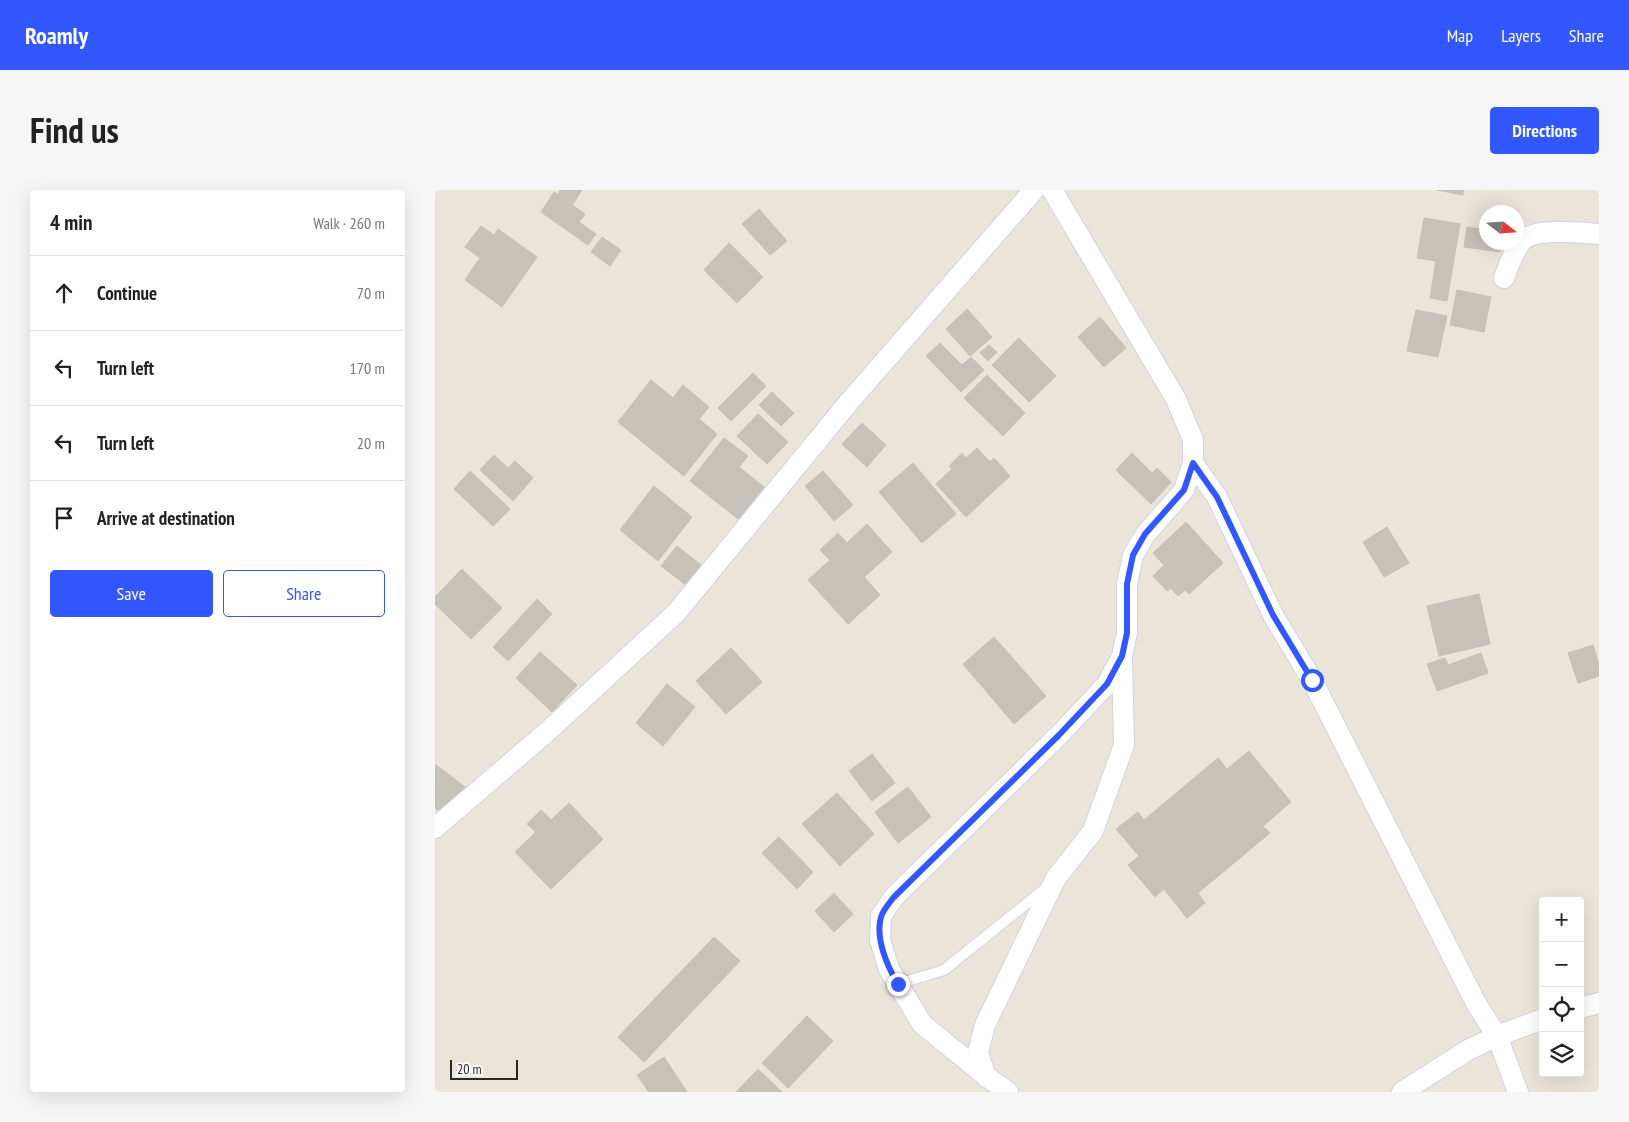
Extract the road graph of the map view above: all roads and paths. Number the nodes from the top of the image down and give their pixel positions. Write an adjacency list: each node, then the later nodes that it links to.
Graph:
1 (1034, 190): 7 (street)
2 (1052, 190): 5 (street)
3 (1599, 234): 4 (street)
4 (1503, 278)
5 (1193, 463): 6 (street); 13 (street)
6 (1122, 656): 8 (street); 9 (street)
7 (435, 828)
8 (1056, 878): 9 (lane); 14 (street)
9 (898, 984): 14 (street)
10 (1599, 1003): 11 (street)
11 (1584, 1007)
12 (1539, 1020): 13 (street)
13 (1497, 1036): 16 (street); 17 (street)
14 (990, 1084): 15 (street)
15 (1008, 1092)
16 (1402, 1092)
17 (1518, 1092)

